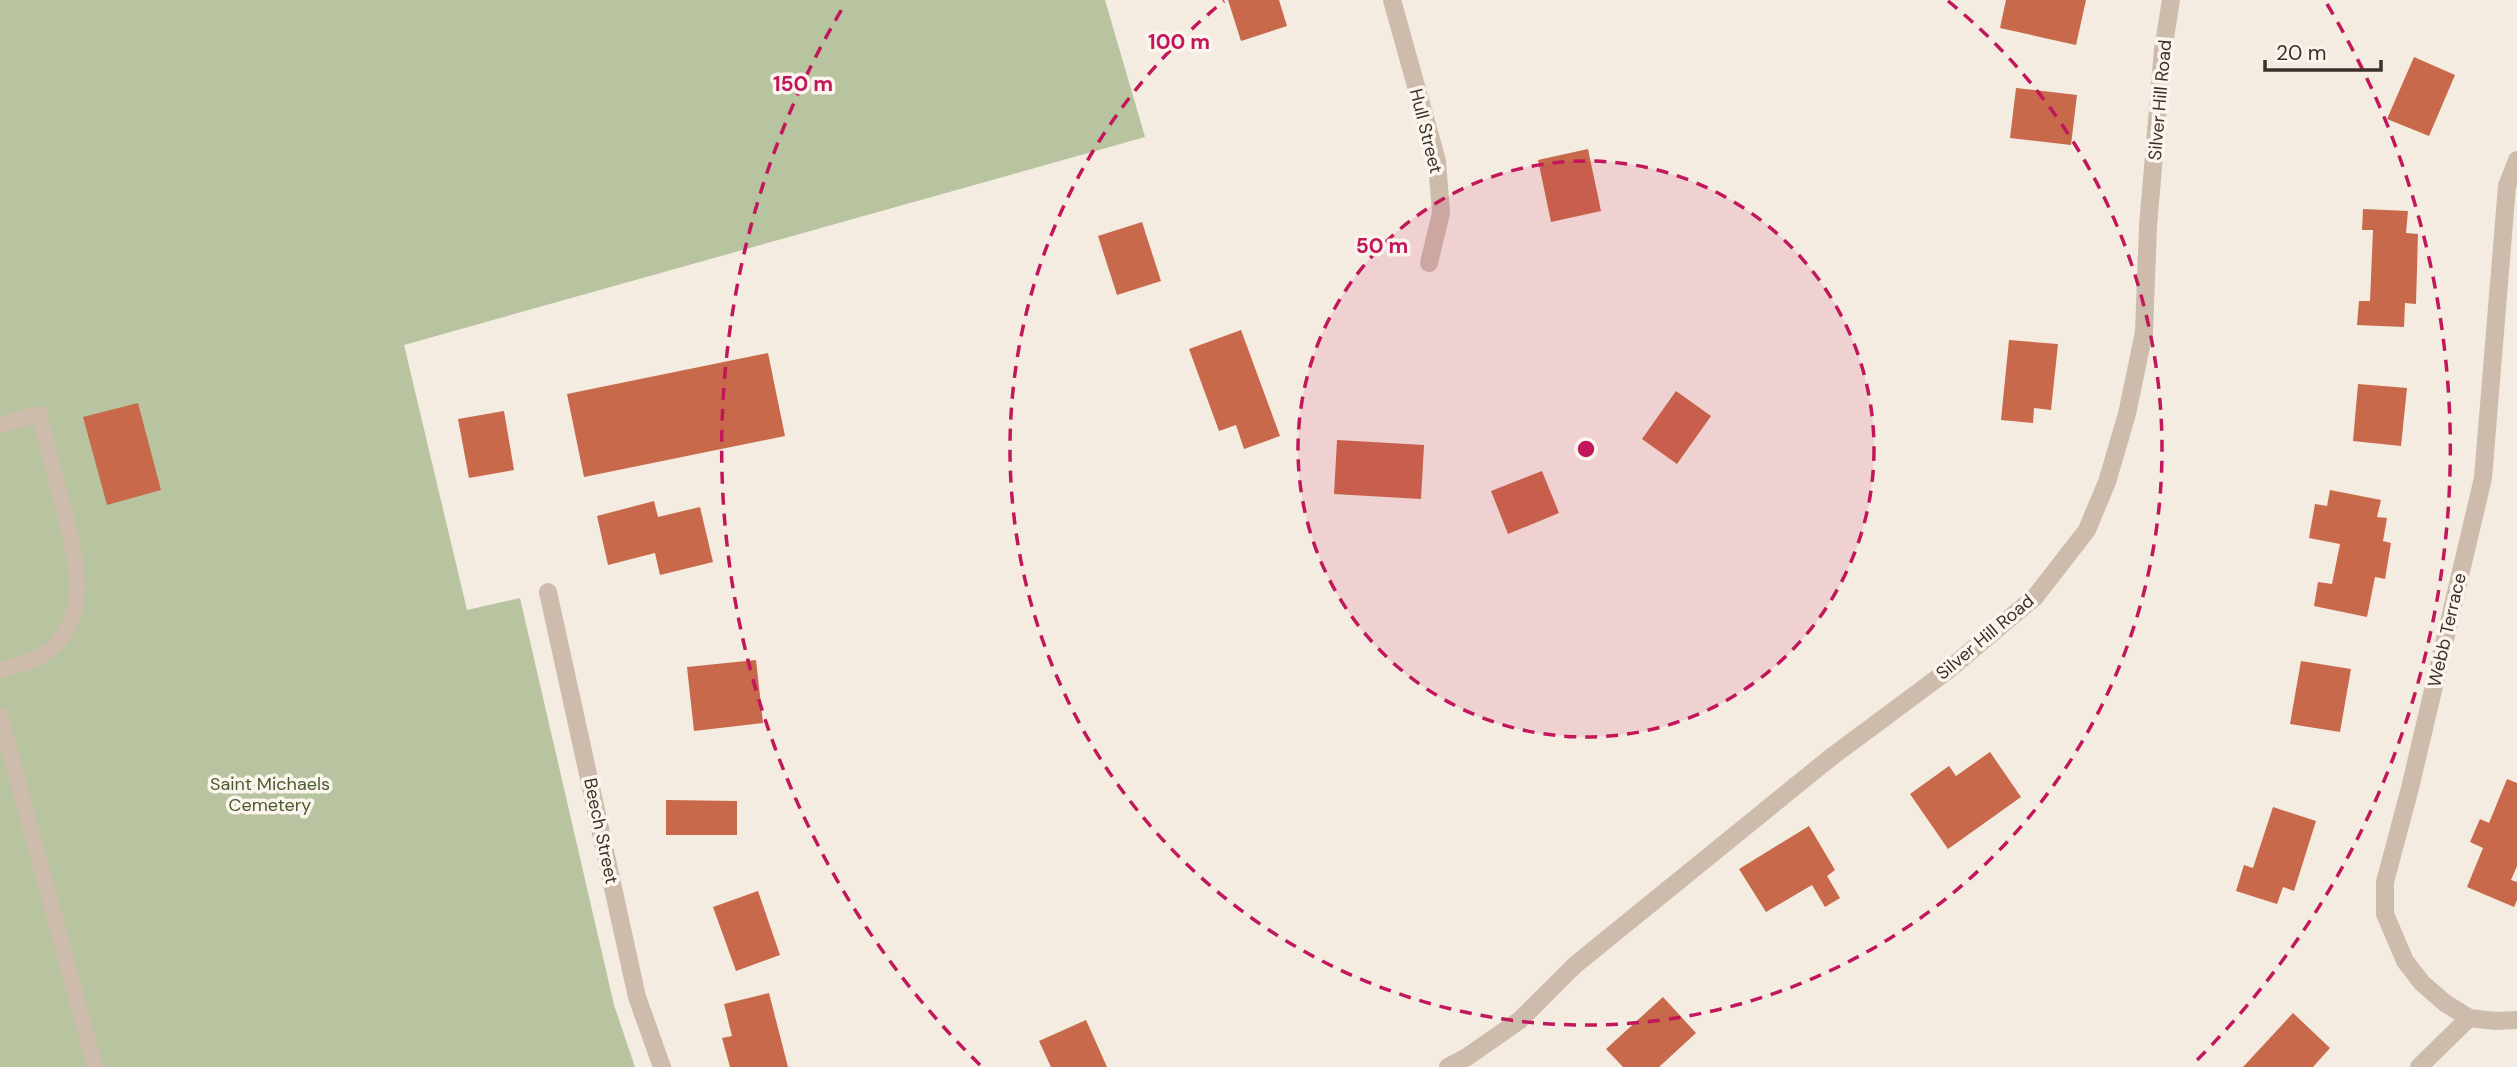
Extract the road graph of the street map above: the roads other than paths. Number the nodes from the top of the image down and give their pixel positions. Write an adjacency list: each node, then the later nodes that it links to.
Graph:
1 (1392, 0): 4 (street, Hull Street)
2 (2171, 0): 13 (street, Silver Hill Road)
3 (2517, 160): 9 (street, Webb Terrace)
4 (1430, 263)
5 (0, 425): 7 (lane)
6 (548, 592): 12 (street, Beech Street)
7 (0, 670)
8 (0, 715): 11 (lane)
9 (2469, 1018): 10 (street, Webb Terrace); 14 (street)
10 (2517, 1020)
11 (95, 1067)
12 (662, 1067)
13 (1448, 1067)
14 (2419, 1067)

